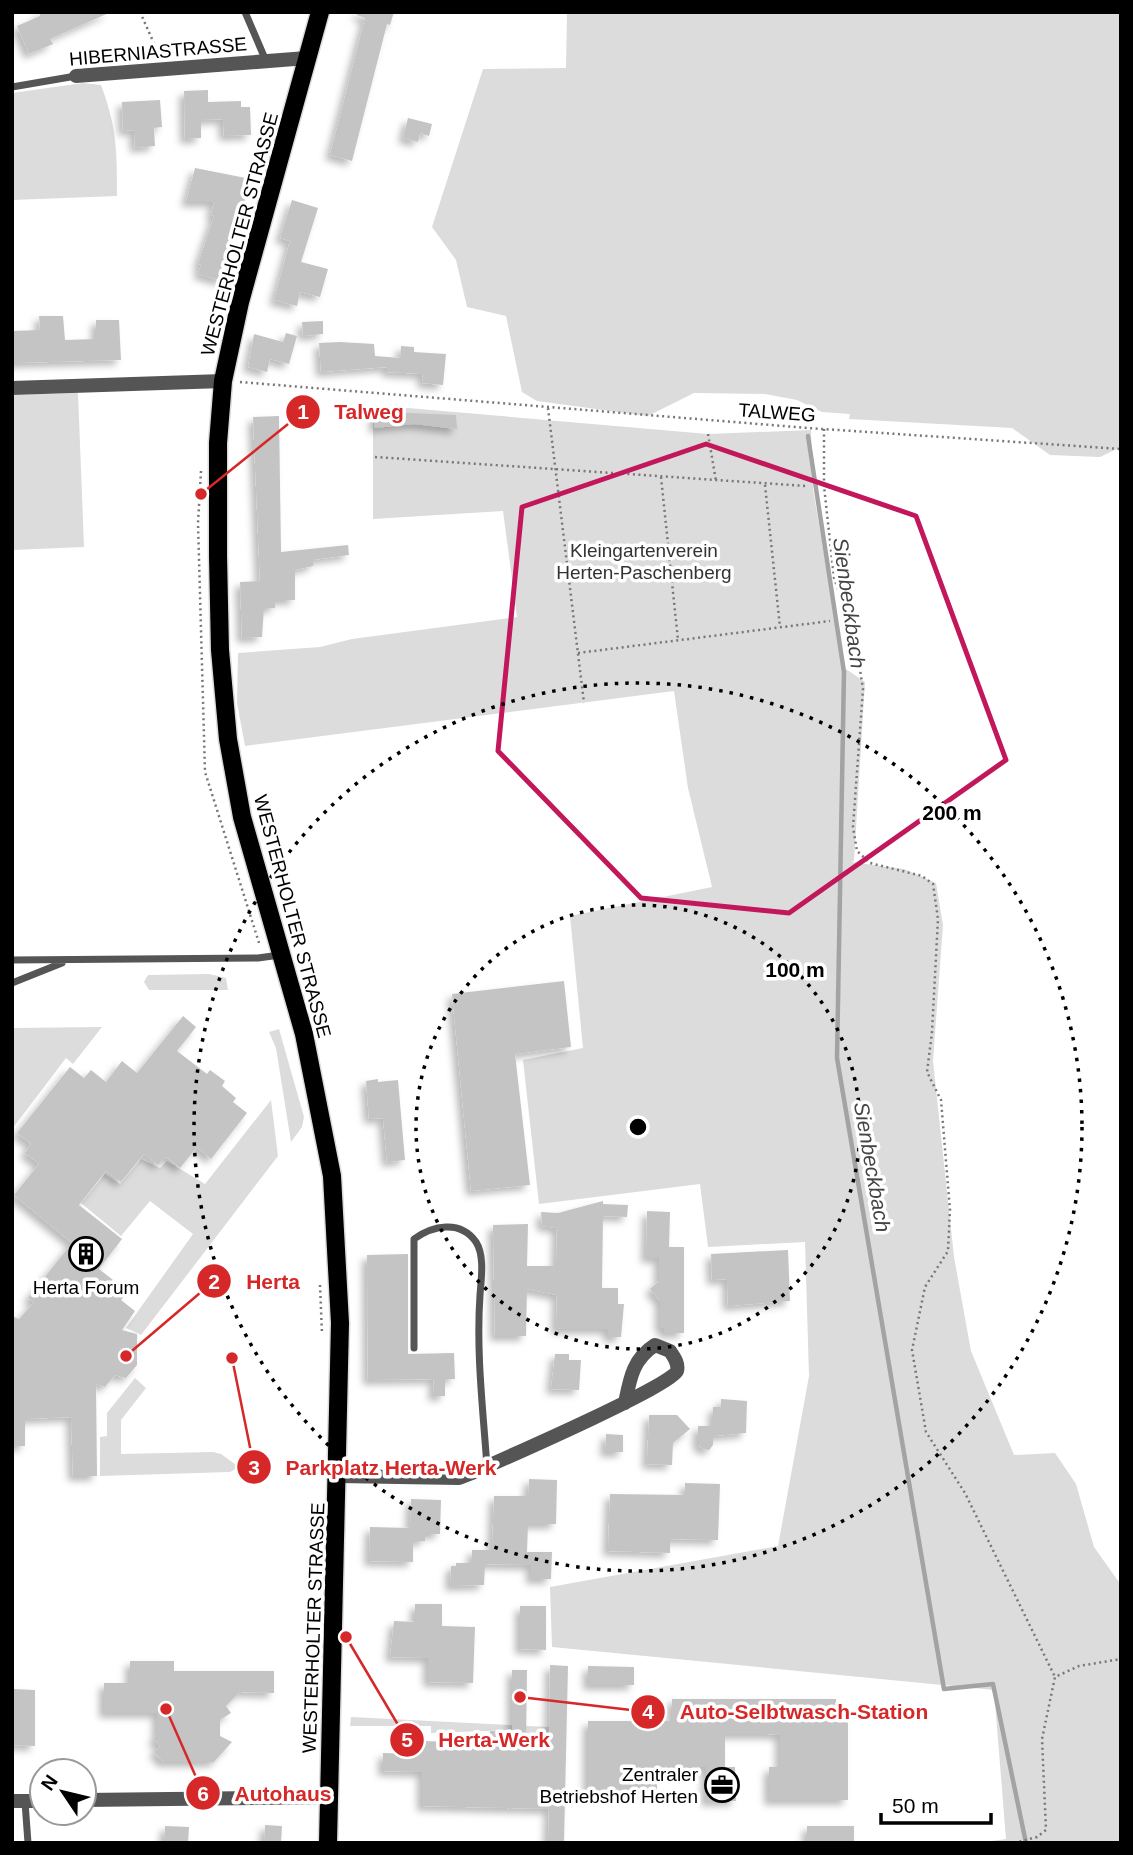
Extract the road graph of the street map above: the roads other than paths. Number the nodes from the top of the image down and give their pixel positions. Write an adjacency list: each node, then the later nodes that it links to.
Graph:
1 (246, 12): 4 (lane)
2 (320, 12): 3 (main road, WESTERHOLTER STRASSE)
3 (307, 58): 4 (street, HIBERNIASTRASSE); 7 (main road, WESTERHOLTER STRASSE)
4 (266, 61): 5 (street, HIBERNIASTRASSE)
5 (76, 76): 6 (lane, HIBERNIASTRASSE)
6 (12, 86)
7 (223, 381): 8 (street); 9 (main road, WESTERHOLTER STRASSE)
8 (12, 388)
9 (272, 956): 11 (lane); 16 (main road, WESTERHOLTER STRASSE)
10 (12, 960): 11 (lane)
11 (70, 960): 12 (lane)
12 (12, 983)
13 (414, 1348): 15 (lane)
14 (625, 1402): 15 (street)
15 (487, 1466): 16 (street)
16 (338, 1476): 17 (main road, WESTERHOLTER STRASSE)
17 (330, 1797): 18 (street); 21 (main road, WESTERHOLTER STRASSE)
18 (98, 1800)
19 (19, 1801): 20 (lane)
20 (28, 1843)
21 (328, 1843)

